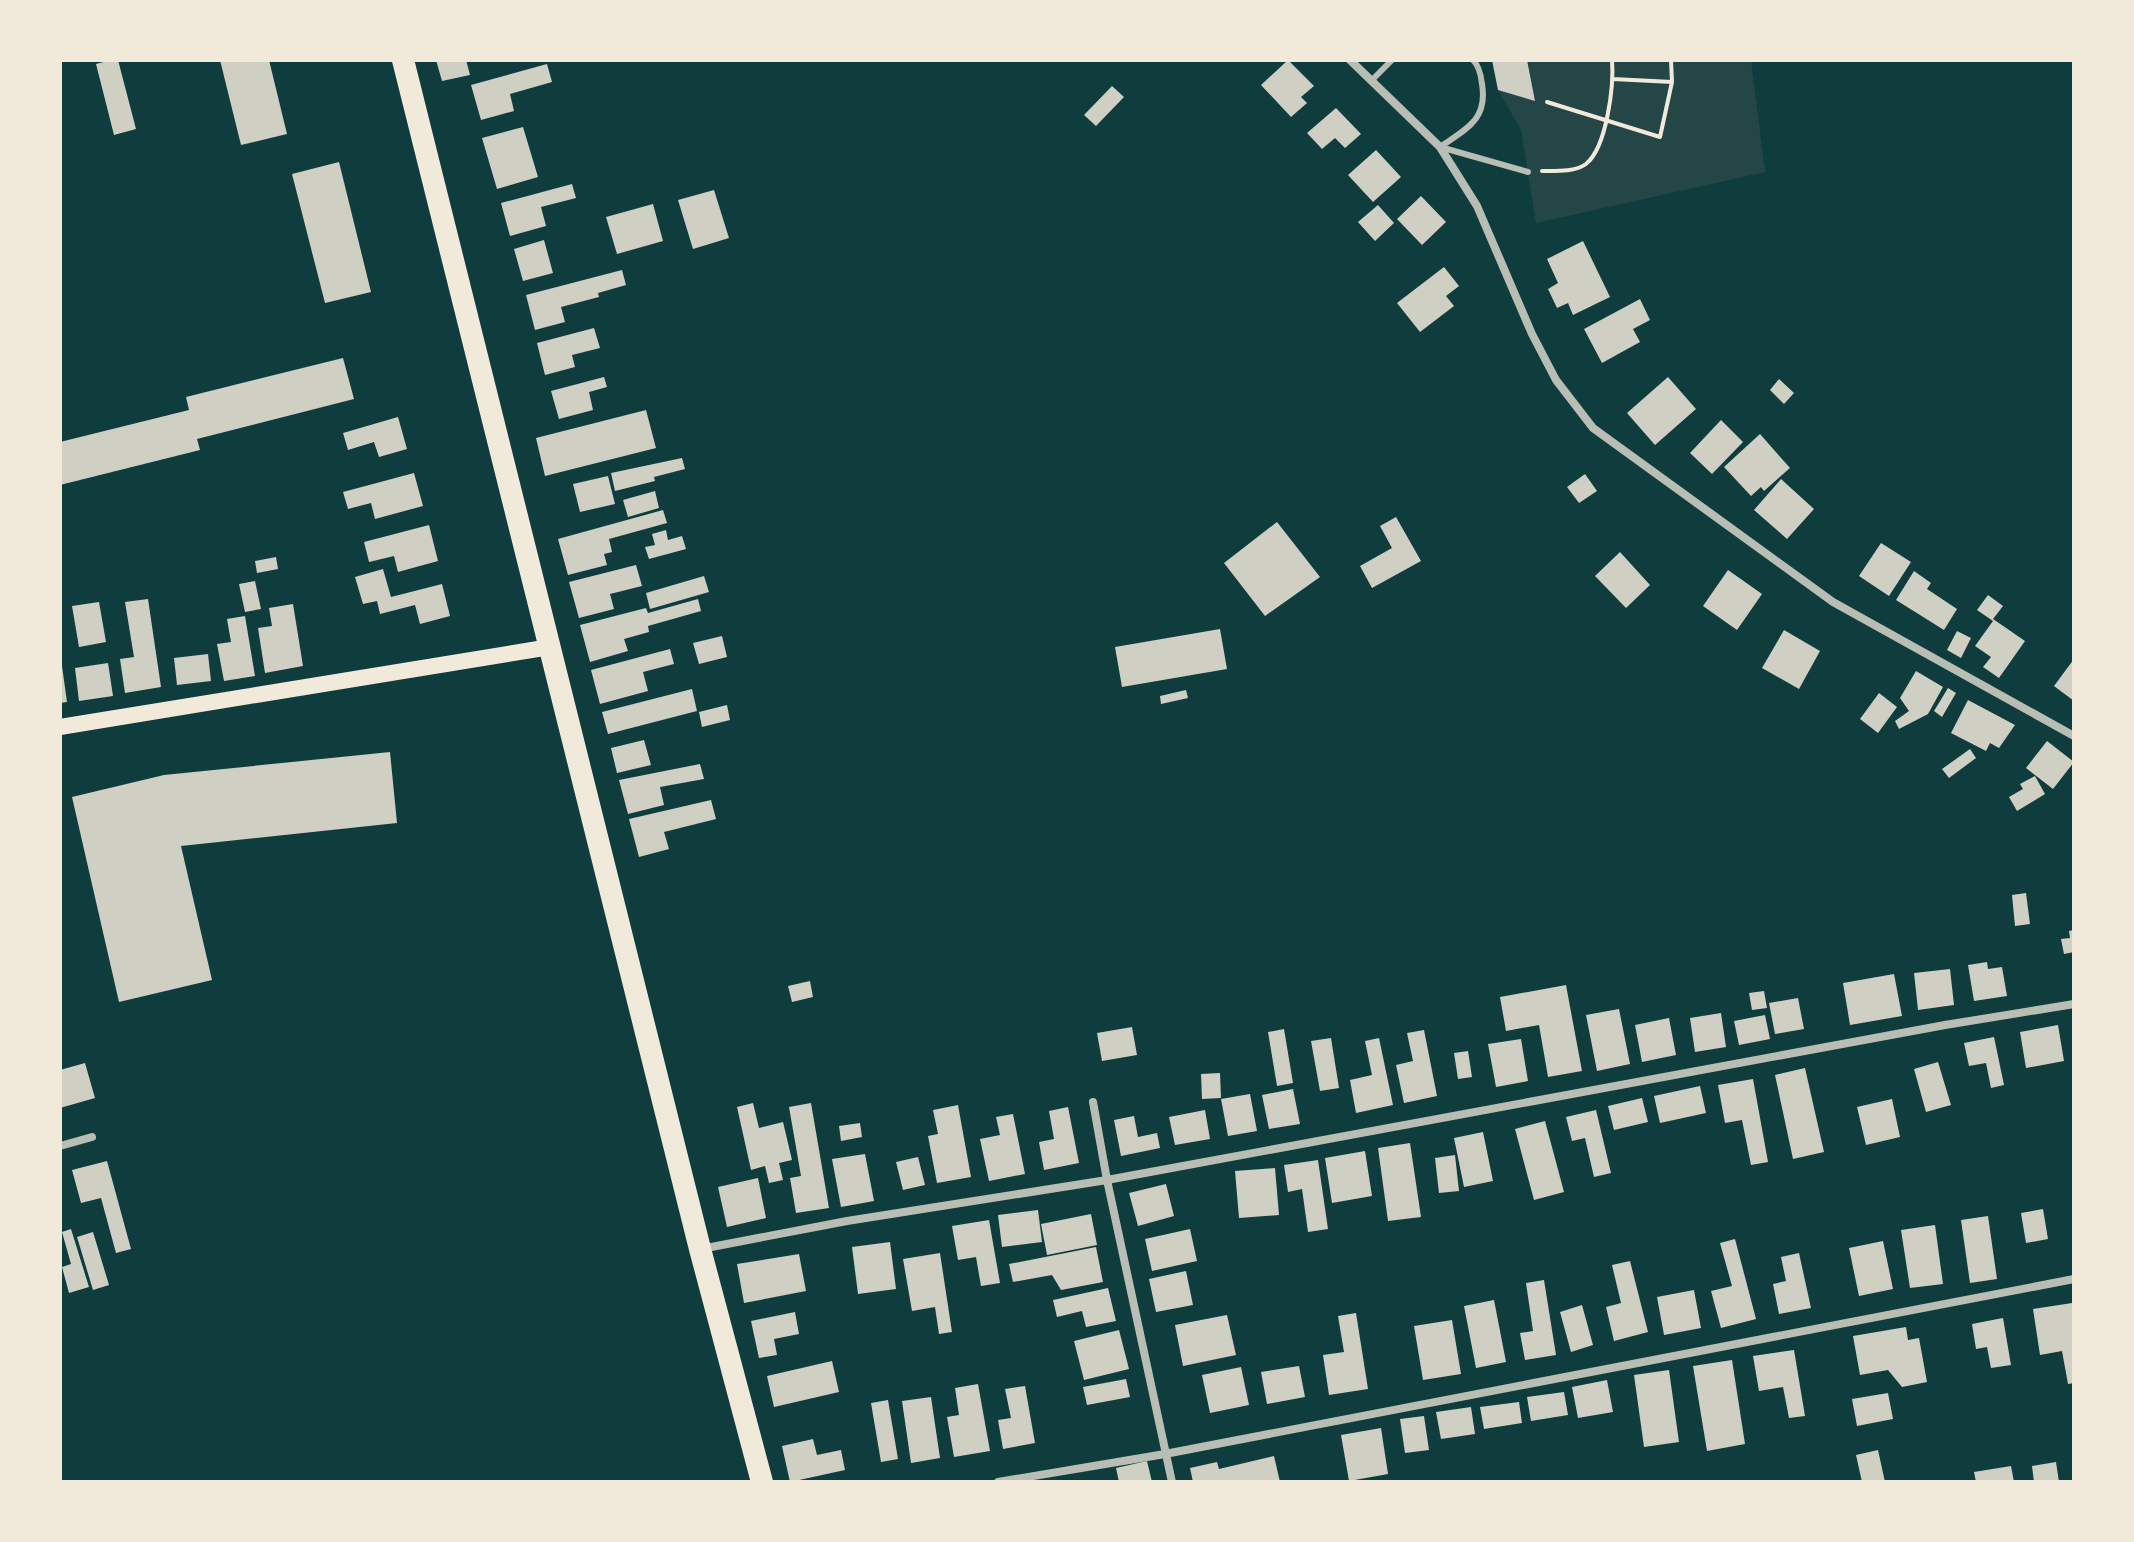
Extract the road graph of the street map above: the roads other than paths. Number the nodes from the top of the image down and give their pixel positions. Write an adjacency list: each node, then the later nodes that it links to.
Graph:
1 (403, 60): 8 (highway)
2 (1350, 60): 5 (street)
3 (1392, 60): 5 (lane)
4 (1473, 60): 6 (lane)
5 (1371, 81): 6 (street)
6 (1440, 147): 7 (lane); 10 (street)
7 (1528, 172)
8 (550, 647): 9 (main road); 16 (highway)
9 (60, 727)
10 (2074, 736)
11 (2074, 1004): 15 (street)
12 (1093, 1102): 15 (street)
13 (92, 1137): 14 (street)
14 (60, 1146)
15 (1107, 1180): 16 (street); 18 (street)
16 (700, 1249): 19 (highway)
17 (2074, 1279): 18 (street)
18 (1165, 1454): 20 (street); 21 (street)
19 (762, 1482)
20 (998, 1482)
21 (1172, 1482)

